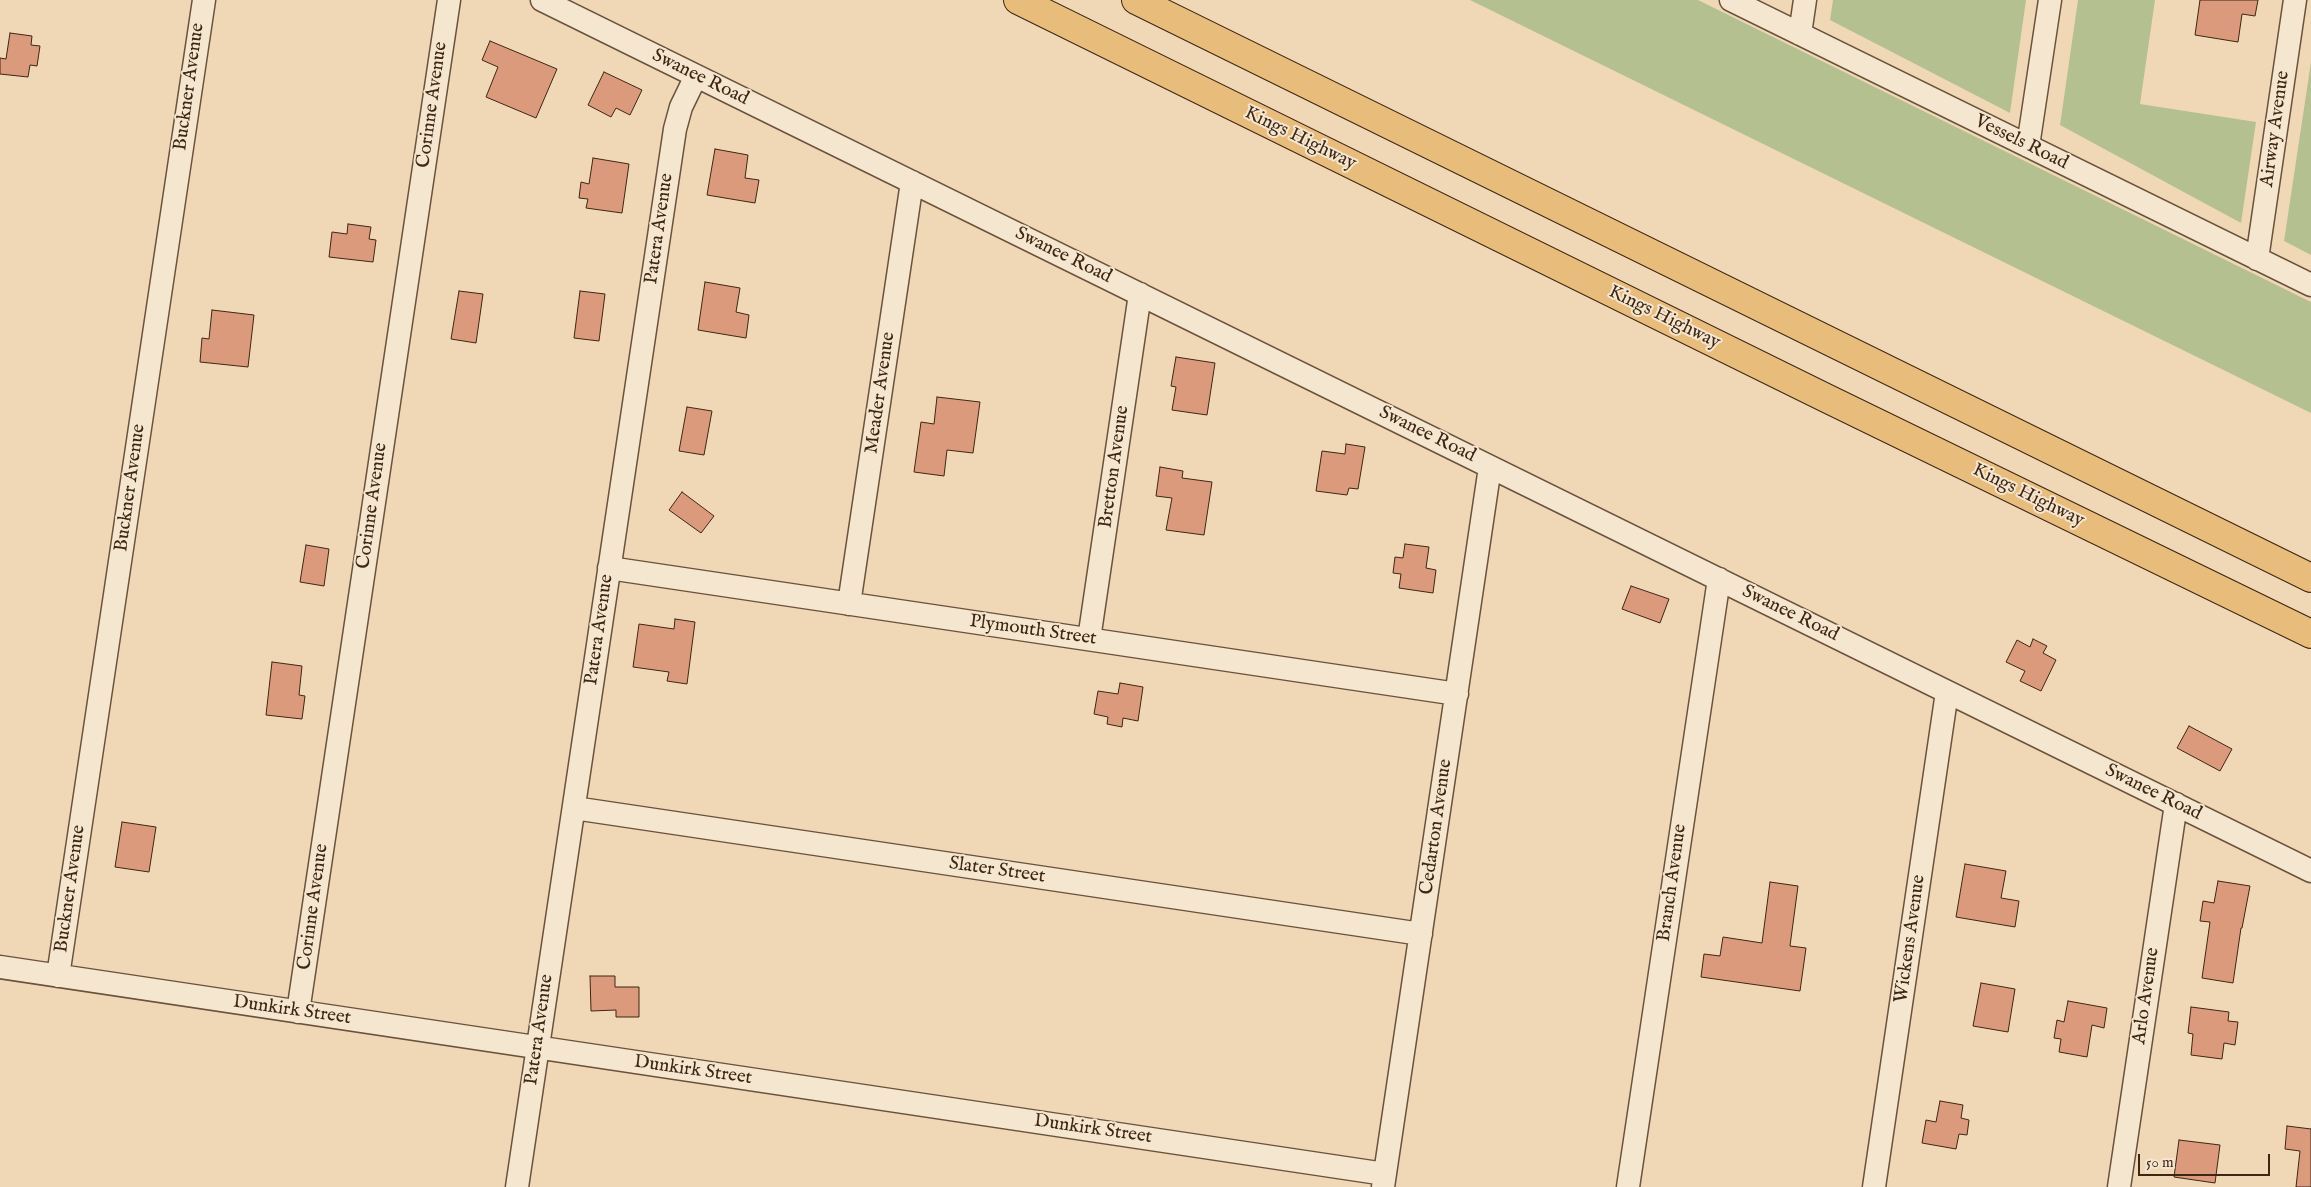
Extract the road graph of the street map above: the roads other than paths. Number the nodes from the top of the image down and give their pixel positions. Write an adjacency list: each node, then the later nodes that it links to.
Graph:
1 (204, 0): 31 (street, Buckner Avenue)
2 (449, 0): 32 (street, Corinne Avenue)
3 (542, 0): 11 (street, Swanee Road)
4 (1018, 0): 22 (main road, Kings Highway)
5 (1136, 0): 19 (main road)
6 (1731, 0): 10 (street, Vessels Road)
7 (1805, 0): 10 (street)
8 (2050, 0): 12 (street)
9 (2295, 0): 14 (street, Airway Avenue)
10 (1800, 34): 12 (street, Vessels Road)
11 (696, 76): 13 (street, Swanee Road); 18 (street, Patera Avenue)
12 (2028, 146): 14 (street, Vessels Road)
13 (912, 182): 16 (street, Swanee Road); 21 (street, Meader Avenue)
14 (2257, 259): 15 (street, Vessels Road)
15 (2311, 286)
16 (1140, 294): 17 (street, Swanee Road); 23 (street, Bretton Avenue)
17 (1490, 467): 20 (street, Swanee Road); 25 (street, Cedarton Avenue)
18 (609, 568): 21 (street, Plymouth Street); 27 (street, Patera Avenue)
19 (2311, 578)
20 (1719, 579): 24 (street, Swanee Road); 36 (street, Branch Avenue)
21 (849, 604): 23 (street, Plymouth Street)
22 (2311, 634)
23 (1089, 640): 25 (street, Plymouth Street)
24 (1947, 692): 26 (street, Swanee Road); 37 (street, Wickens Avenue)
25 (1457, 694): 29 (street, Cedarton Avenue)
26 (2176, 804): 28 (street, Swanee Road); 38 (street, Arlo Avenue)
27 (574, 808): 29 (street, Slater Street); 33 (street, Patera Avenue)
28 (2311, 871)
29 (1421, 934): 34 (street, Cedarton Avenue)
30 (0, 968): 31 (street, Dunkirk Street)
31 (58, 976): 32 (street, Dunkirk Street)
32 (298, 1012): 33 (street, Dunkirk Street)
33 (538, 1048): 34 (street, Dunkirk Street); 35 (street, Patera Avenue)
34 (1384, 1180)
35 (517, 1187)
36 (1628, 1187)
37 (1874, 1187)
38 (2119, 1187)

